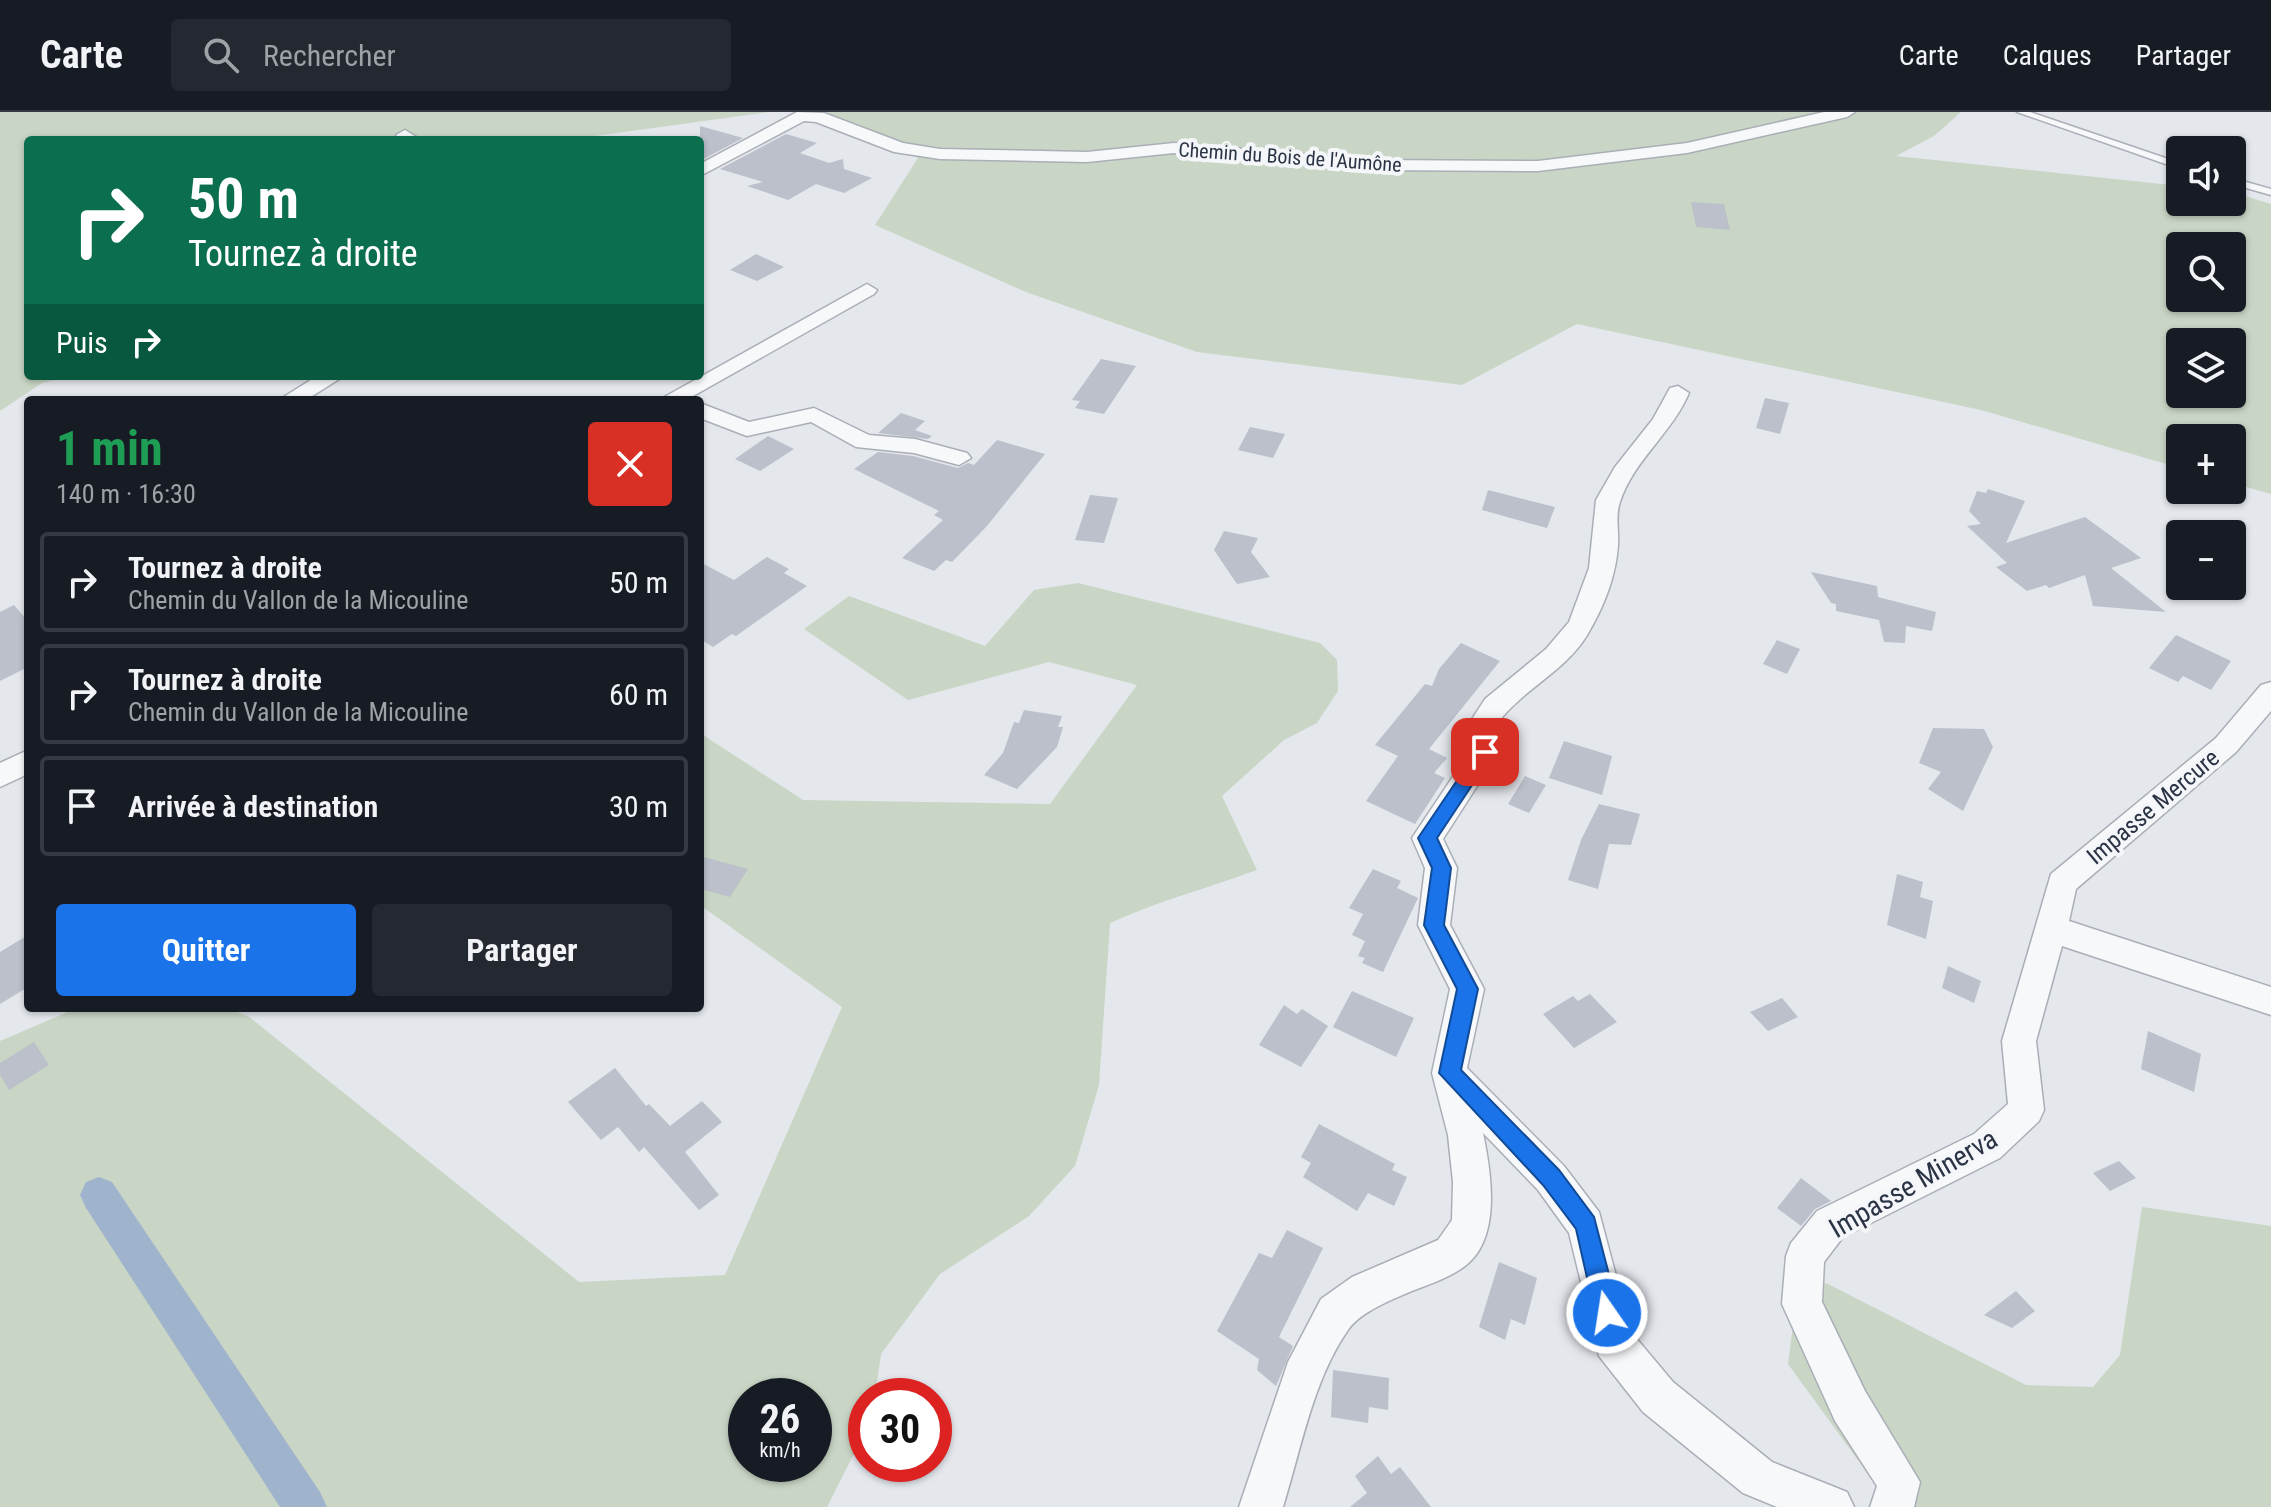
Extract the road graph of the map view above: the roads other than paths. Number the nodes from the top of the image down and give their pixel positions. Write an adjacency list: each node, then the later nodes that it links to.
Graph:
1 (1847, 112): 4 (street, Chemin du Bois de l'Aumône)
2 (2021, 112): 3 (lane)
3 (2166, 161)
4 (704, 169)
5 (2246, 185): 6 (lane)
6 (2271, 192)
7 (867, 290): 11 (street)
8 (326, 380): 10 (street)
9 (1678, 393): 19 (street)
10 (297, 396)
11 (677, 396)
12 (704, 412): 13 (street)
13 (959, 458)
14 (2271, 692): 17 (street, Impasse Mercure)
15 (24, 763): 16 (street)
16 (0, 776)
17 (2051, 929): 18 (street); 22 (street, Impasse Minerva)
18 (2271, 1001)
19 (1449, 1073): 20 (street); 21 (street)
20 (1261, 1507)
21 (1832, 1507)
22 (1892, 1507)

